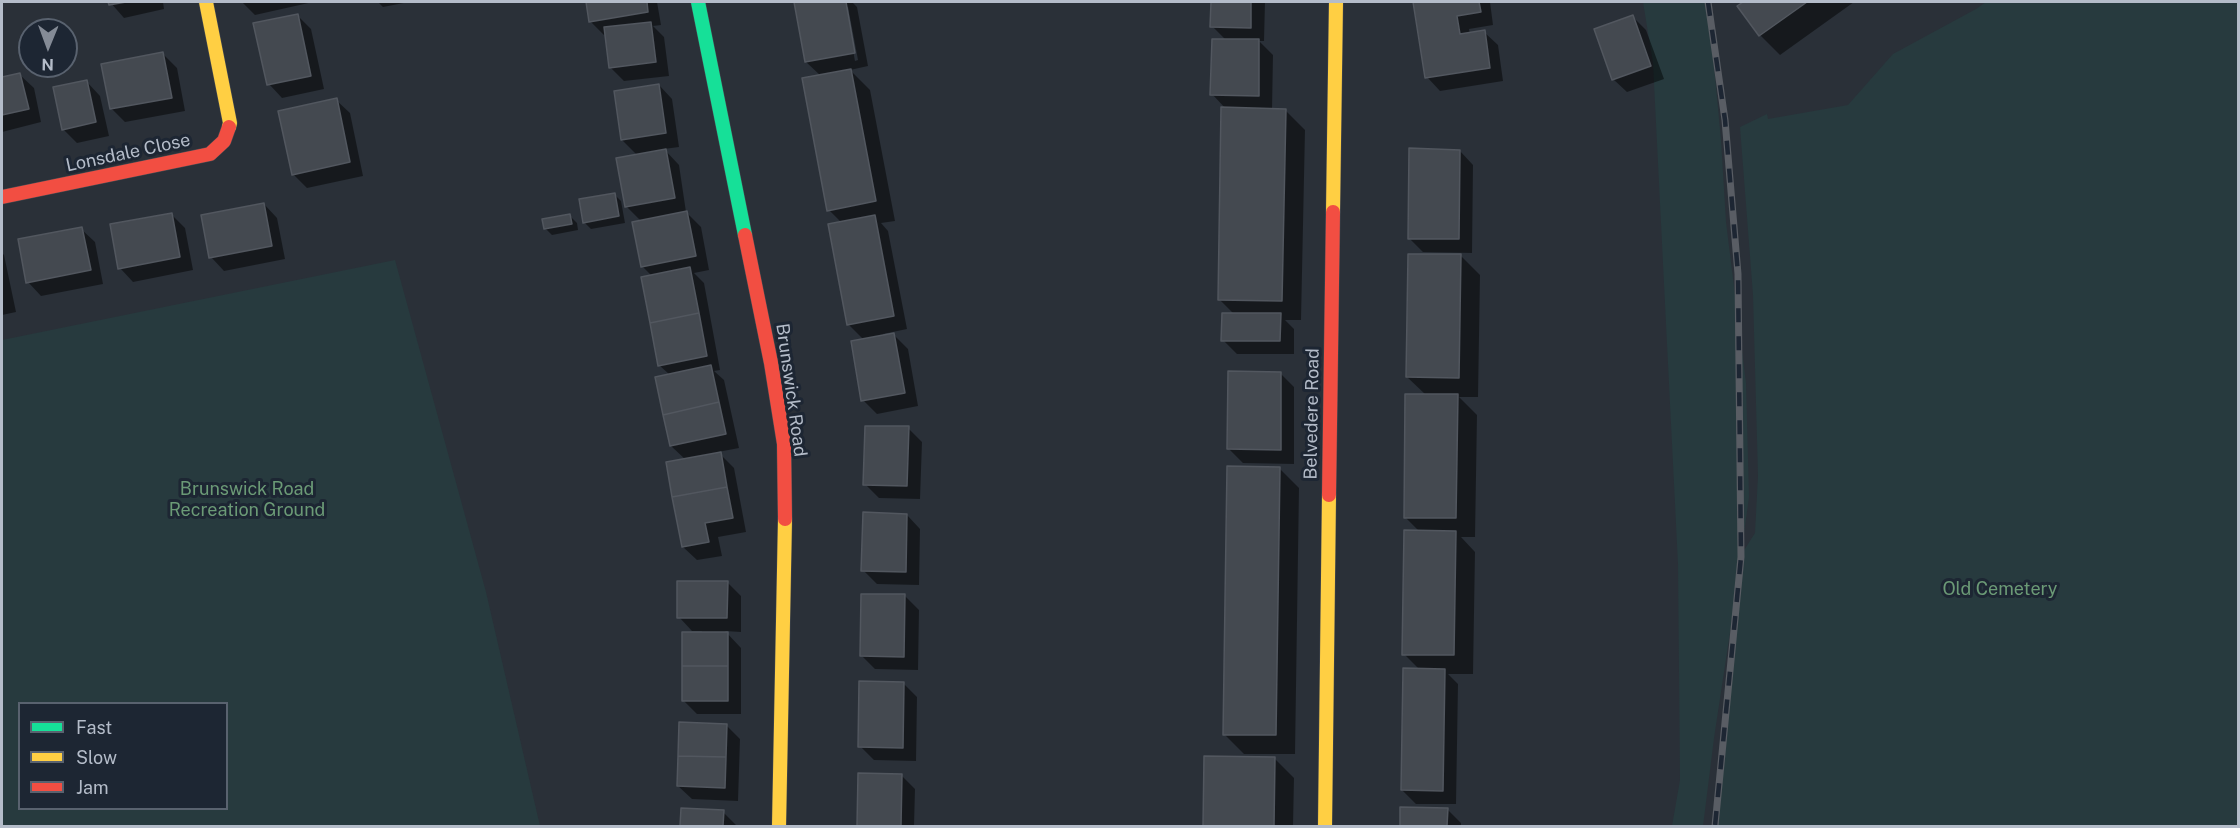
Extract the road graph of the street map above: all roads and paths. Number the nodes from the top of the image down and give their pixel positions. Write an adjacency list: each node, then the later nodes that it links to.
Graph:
1 (206, 2): 4 (street, Lonsdale Close)
2 (698, 2): 5 (street, Brunswick Road)
3 (1336, 2): 6 (street, Belvedere Road)
4 (2, 197)
5 (779, 826)
6 (1325, 826)

